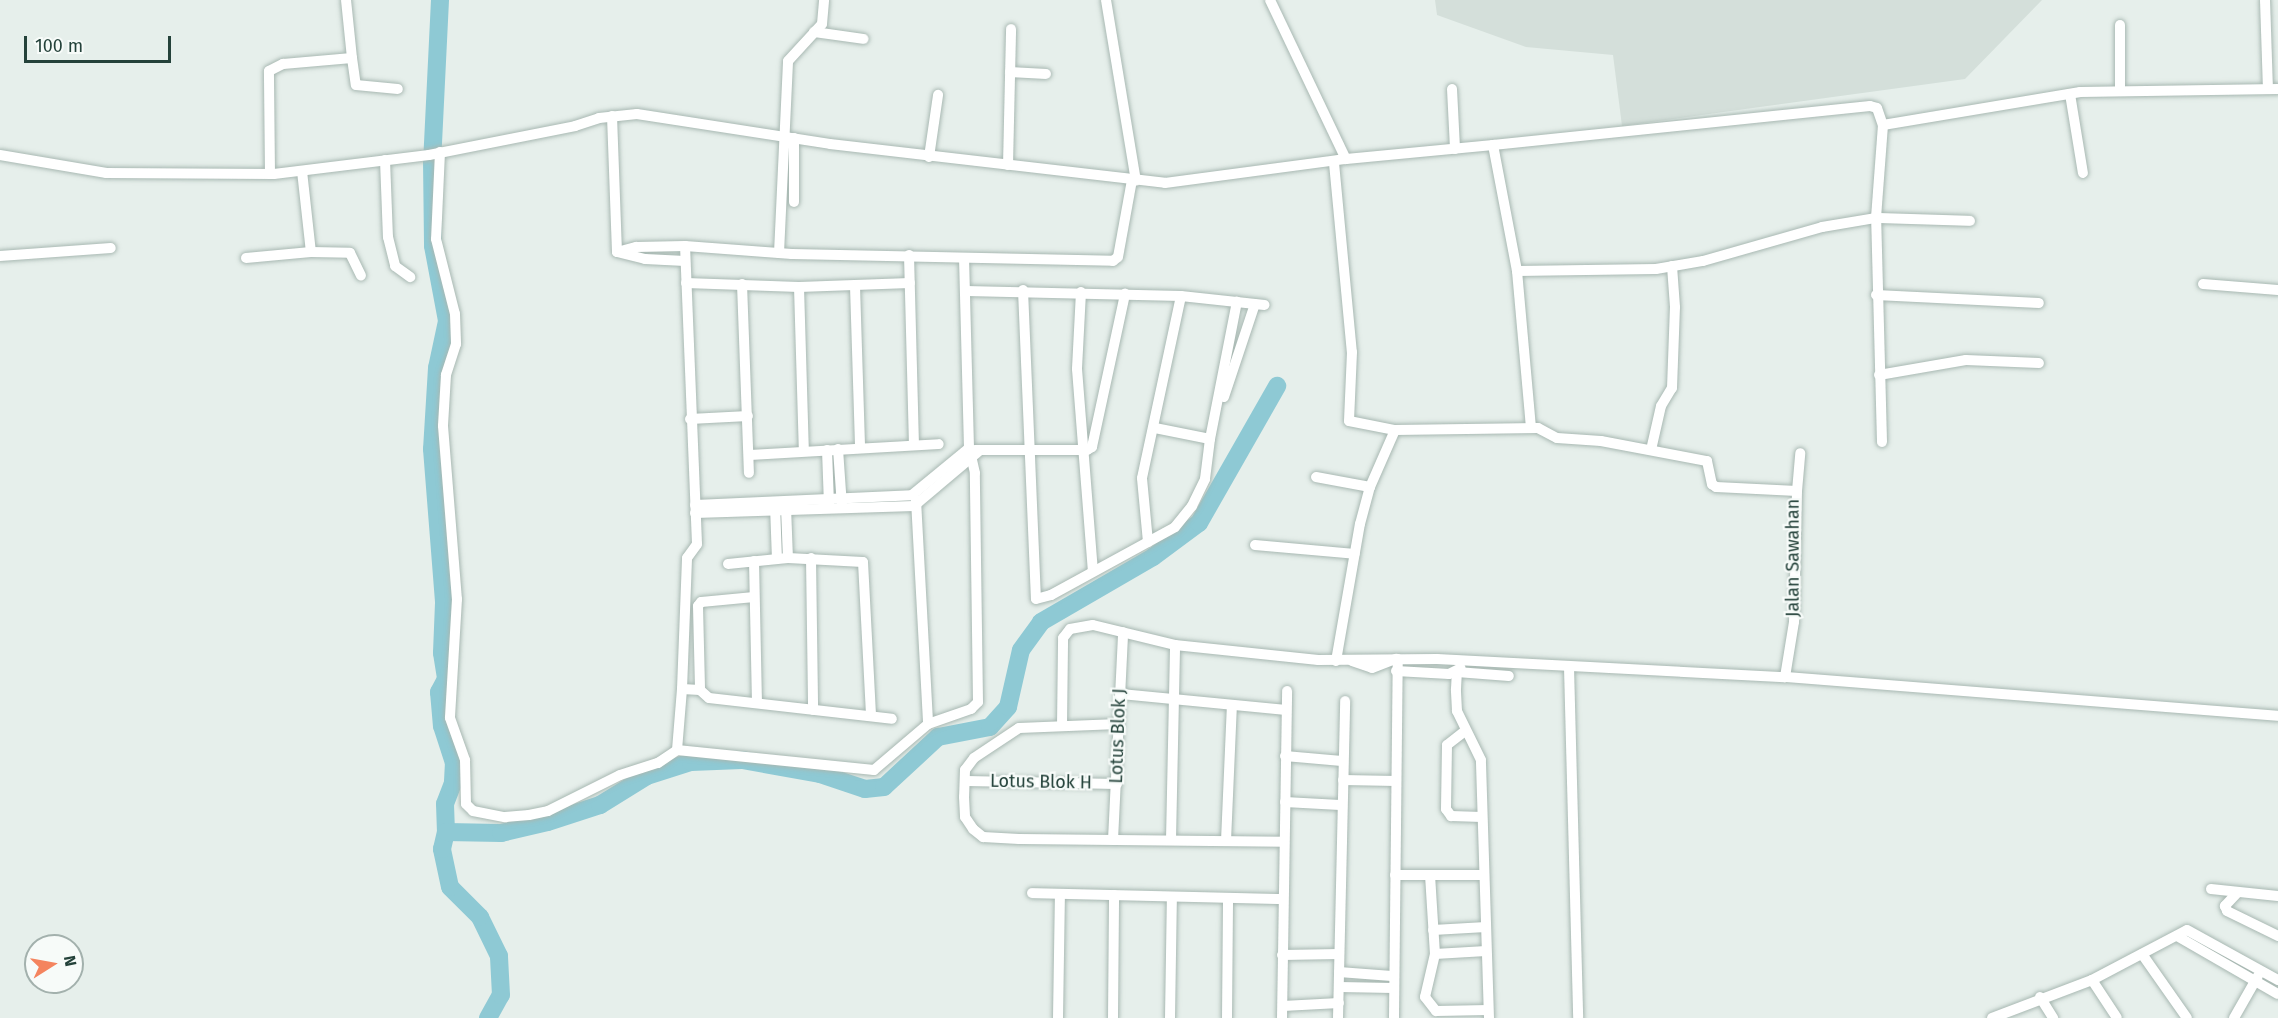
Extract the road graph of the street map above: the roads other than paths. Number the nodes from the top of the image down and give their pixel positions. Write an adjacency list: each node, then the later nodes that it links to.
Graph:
1 (346, 0): 10 (street)
2 (824, 0): 8 (street)
3 (1106, 0): 34 (street)
4 (1270, 0): 27 (street)
5 (2265, 0): 15 (street)
6 (2120, 25): 16 (street)
7 (1011, 29): 11 (street)
8 (814, 32): 9 (street); 21 (street)
9 (864, 39)
10 (352, 58): 13 (street); 33 (street)
11 (1010, 72): 12 (street); 30 (street)
12 (1046, 74)
13 (398, 89)
14 (1452, 89): 23 (street)
15 (2273, 89): 16 (street)
16 (2120, 91): 17 (street)
17 (2070, 93): 20 (street); 32 (street)
18 (938, 95): 26 (street)
19 (612, 116): 21 (street); 24 (street); 41 (street)
20 (1883, 125): 22 (street); 36 (street)
21 (790, 137): 26 (street); 35 (street); 42 (street)
22 (1493, 145): 23 (street); 49 (street)
23 (1455, 149): 27 (street)
24 (434, 153): 28 (street); 133 (street)
25 (0, 155): 33 (street)
26 (929, 157): 30 (street)
27 (1346, 159): 29 (street)
28 (385, 160): 31 (street); 51 (street)
29 (1334, 163): 34 (street); 74 (street, Jalan Sawahan)
30 (1008, 165): 34 (street)
31 (302, 171): 33 (street); 40 (street)
32 (2083, 173)
33 (270, 174)
34 (1134, 180): 46 (street)
35 (794, 202)
36 (1876, 218): 37 (street); 48 (street); 63 (street)
37 (1970, 221)
38 (685, 246): 41 (street); 42 (street); 47 (street)
39 (111, 248): 44 (street)
40 (310, 252): 45 (street); 50 (street)
41 (617, 252): 47 (street)
42 (779, 253): 43 (street)
43 (909, 255): 46 (street); 53 (street)
44 (0, 256)
45 (246, 258)
46 (964, 258): 60 (street)
47 (685, 261): 52 (street)
48 (1672, 266): 49 (street); 83 (street)
49 (1517, 271): 73 (street)
50 (361, 276)
51 (410, 277)
52 (686, 283): 54 (street); 71 (street)
53 (910, 283): 57 (street); 78 (street)
54 (742, 284): 56 (street); 70 (street)
55 (2203, 284): 59 (street)
56 (799, 286): 57 (street); 84 (street)
57 (855, 286): 79 (street)
58 (1023, 290): 60 (street); 61 (street); 81 (street)
59 (2278, 290)
60 (966, 291): 85 (street)
61 (1081, 292): 62 (street); 82 (street)
62 (1125, 294): 64 (street); 82 (street)
63 (1876, 295): 66 (street); 68 (street)
64 (1181, 296): 65 (street); 72 (street)
65 (1237, 302): 69 (street); 69 (street)
66 (2038, 303)
67 (2039, 363): 68 (street)
68 (1879, 375): 76 (street)
69 (1217, 406): 75 (street)
70 (748, 416): 71 (street); 87 (street)
71 (690, 419): 96 (street)
72 (1155, 428): 75 (street); 97 (street)
73 (1539, 429): 74 (street, Jalan Sawahan); 83 (street, Jalan Sawahan)
74 (1395, 430): 90 (street)
75 (1210, 439): 97 (street)
76 (1882, 442)
77 (939, 444): 78 (street)
78 (914, 445): 79 (street)
79 (860, 447): 80 (street)
80 (833, 450): 84 (street); 93 (street); 94 (street)
81 (1028, 450): 82 (street); 85 (street); 104 (street)
82 (1084, 450): 104 (street)
83 (1651, 450): 91 (street, Jalan Sawahan)
84 (804, 451): 87 (street)
85 (973, 452): 92 (street); 129 (street)
86 (1800, 453): 91 (street)
87 (750, 455): 88 (street)
88 (749, 473)
89 (1316, 477): 90 (street)
90 (1373, 481): 99 (street)
91 (1797, 491): 115 (street, Jalan Sawahan)
92 (916, 499): 93 (street); 129 (street)
93 (842, 505): 94 (street)
94 (829, 506): 95 (street)
95 (780, 507): 96 (street); 100 (street)
96 (695, 509): 116 (street)
97 (1149, 542): 104 (street)
98 (1255, 545): 99 (street)
99 (1355, 554): 109 (street)
100 (783, 558): 101 (street); 102 (street)
101 (811, 558): 124 (street); 126 (street)
102 (754, 561): 103 (street); 105 (street)
103 (728, 564)
104 (1093, 572)
105 (754, 597): 117 (street); 122 (street)
106 (1123, 632): 107 (street); 119 (street, Lotus Blok J); 131 (street)
107 (1175, 645): 109 (street); 120 (street)
108 (1397, 659): 109 (street); 110 (street); 112 (street)
109 (1336, 661)
110 (1467, 661): 111 (street); 113 (street)
111 (1569, 667): 115 (street); 188 (street)
112 (1396, 671): 113 (street); 138 (street)
113 (1457, 672): 114 (street); 132 (street)
114 (1509, 676)
115 (1785, 677): 127 (street)
116 (682, 689): 117 (street); 133 (street)
117 (700, 690): 122 (street)
118 (1287, 691): 125 (street)
119 (1121, 694): 120 (street); 130 (street, Lotus Blok J)
120 (1173, 699): 123 (street); 144 (street)
121 (1345, 701): 135 (street)
122 (757, 702): 124 (street)
123 (1232, 705): 125 (street); 145 (street)
124 (813, 710): 126 (street)
125 (1286, 710): 134 (street)
126 (871, 716): 128 (street)
127 (2278, 716)
128 (892, 719)
129 (928, 724): 133 (street)
130 (1118, 724): 131 (street); 139 (street, Lotus Blok J)
131 (1062, 726): 137 (street)
132 (1465, 731): 142 (street); 142 (street)
133 (677, 750)
134 (1285, 756): 135 (street); 140 (street)
135 (1342, 761): 136 (street)
136 (1343, 780): 138 (street); 141 (street)
137 (966, 781): 139 (street, Lotus Blok H); 143 (street)
138 (1396, 781): 147 (street)
139 (1117, 784): 143 (street, Lotus Blok J)
140 (1286, 802): 141 (street); 146 (street)
141 (1340, 806): 164 (street)
142 (1482, 817): 149 (street)
143 (1113, 840): 144 (street)
144 (1171, 840): 145 (street)
145 (1226, 841): 146 (street)
146 (1284, 842): 158 (street)
147 (1395, 875): 148 (street); 170 (street)
148 (1430, 875): 149 (street); 160 (street)
149 (1484, 875): 159 (street)
150 (2211, 890): 152 (street)
151 (1032, 893): 155 (street)
152 (2237, 893): 154 (street); 162 (street)
153 (1114, 895): 155 (street); 156 (street); 182 (street)
154 (2278, 896)
155 (1060, 897): 181 (street)
156 (1172, 897): 157 (street); 183 (street)
157 (1228, 898): 158 (street); 184 (street)
158 (1283, 899): 167 (street)
159 (1486, 927): 160 (street); 163 (street)
160 (1433, 930): 165 (street)
161 (2177, 936): 166 (street); 168 (street); 173 (street)
162 (2278, 936)
163 (1486, 951): 165 (street); 180 (street)
164 (1339, 954): 167 (street); 169 (street)
165 (1435, 954): 180 (street)
166 (2142, 954): 171 (street); 192 (street)
167 (1282, 955): 179 (street)
168 (2261, 970): 172 (street); 173 (street)
169 (1339, 972): 170 (street); 174 (street)
170 (1392, 976): 175 (street)
171 (2092, 980): 177 (street); 191 (street)
172 (2278, 980)
173 (2256, 981): 176 (street); 193 (street)
174 (1339, 987): 175 (street); 178 (street)
175 (1393, 988): 187 (street)
176 (2278, 994)
177 (2040, 997): 189 (street); 190 (street)
178 (1339, 1003): 179 (street); 186 (street)
179 (1283, 1006): 185 (street)
180 (1488, 1014)
181 (1058, 1018)
182 (1113, 1018)
183 (1170, 1018)
184 (1227, 1018)
185 (1282, 1018)
186 (1338, 1018)
187 (1394, 1018)
188 (1578, 1018)
189 (1992, 1018)
190 (2053, 1018)
191 (2117, 1018)
192 (2187, 1018)
193 (2234, 1018)

